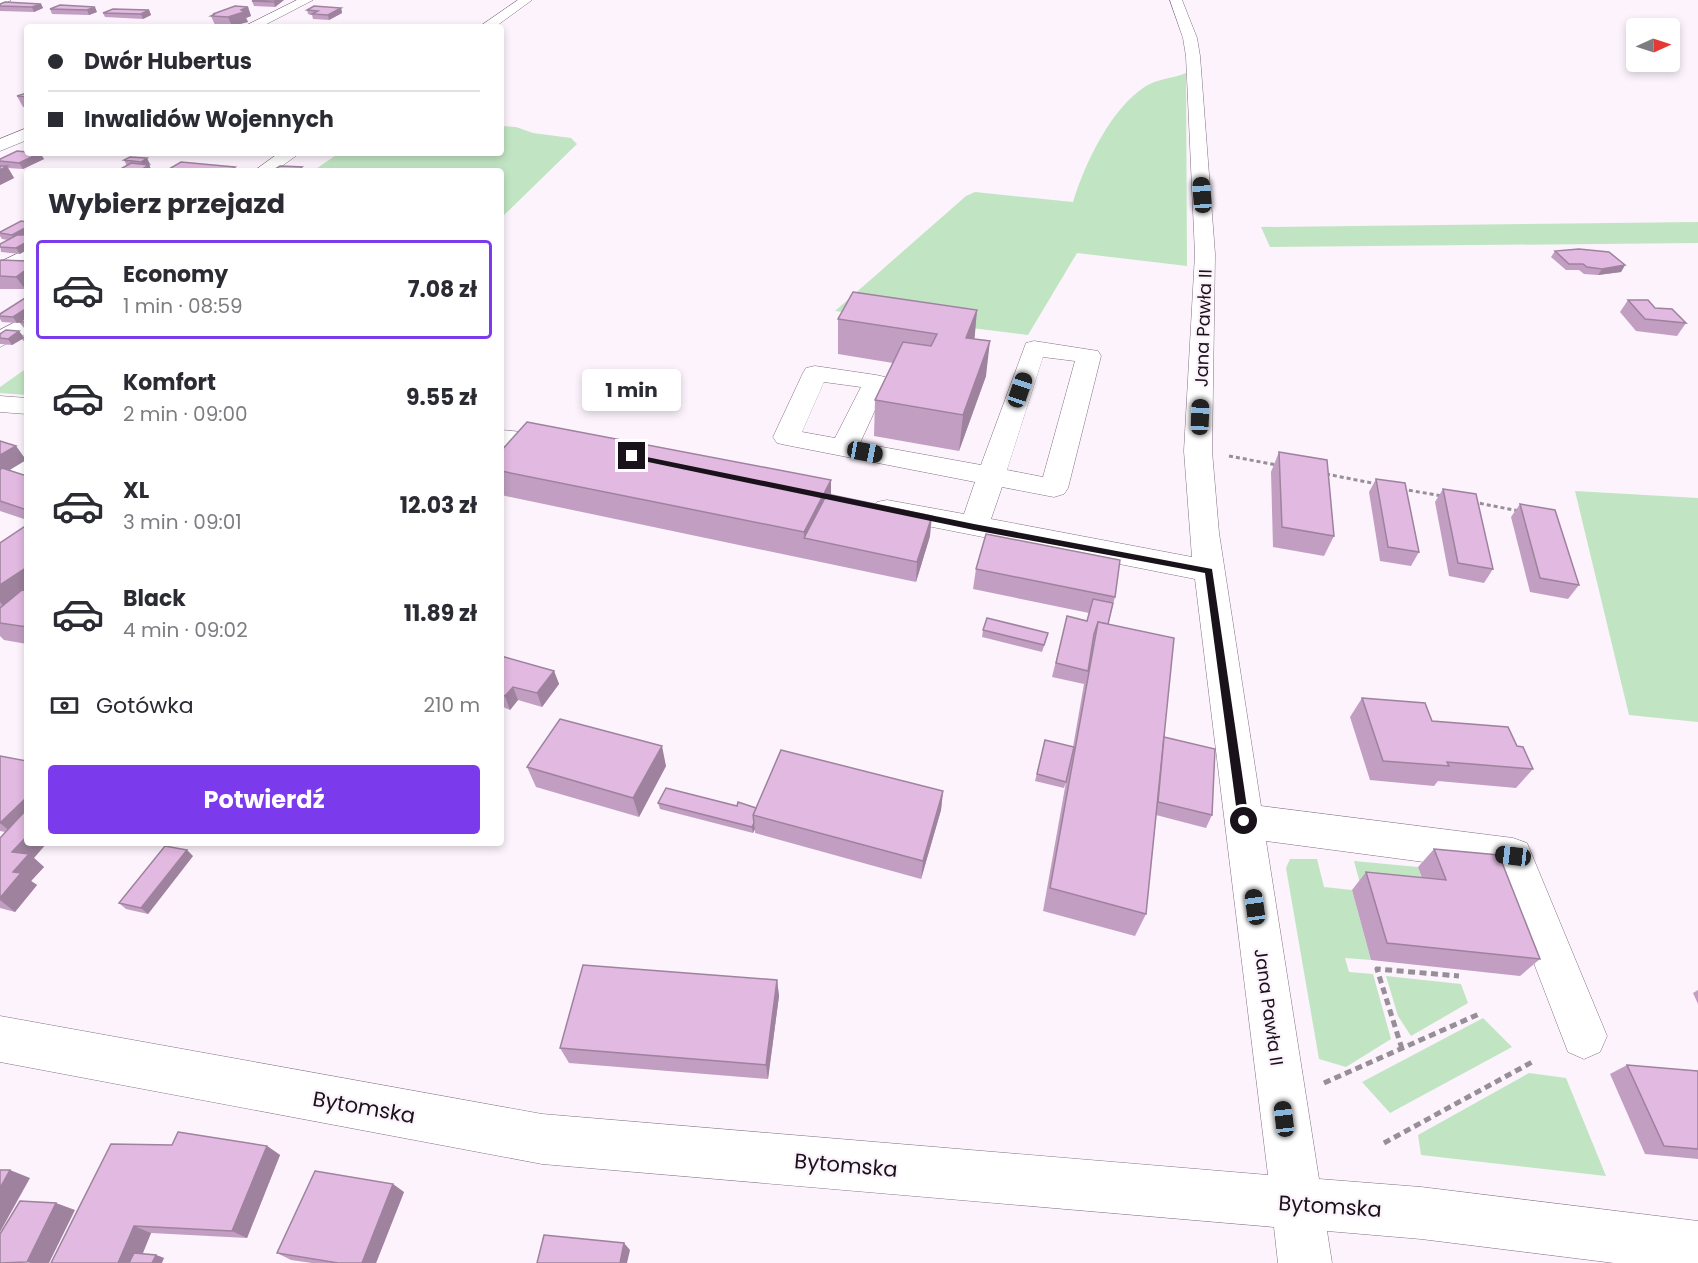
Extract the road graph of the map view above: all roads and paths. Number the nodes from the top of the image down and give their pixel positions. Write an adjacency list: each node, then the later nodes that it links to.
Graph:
1 (5, 0): 5 (street)
2 (307, 0): 6 (street)
3 (526, 0): 7 (street)
4 (1176, 0): 21 (street, Jana Pawła II)
5 (0, 2)
6 (256, 24)
7 (490, 24)
8 (24, 134): 9 (street)
9 (0, 146)
10 (286, 156): 11 (street)
11 (268, 168)
12 (24, 257): 13 (street)
13 (0, 271)
14 (24, 325): 15 (street)
15 (0, 340)
16 (0, 405): 17 (street)
17 (24, 406)
18 (504, 438): 19 (street)
19 (587, 447)
20 (844, 448): 25 (street)
21 (1198, 451): 23 (path); 34 (street, Jana Pawła II)
22 (24, 466): 26 (street)
23 (1285, 466)
24 (1319, 473): 27 (path)
25 (991, 476): 25 (street); 33 (street)
26 (0, 480)
27 (1387, 486)
28 (1399, 488): 29 (path)
29 (1444, 496)
30 (1467, 501): 32 (path)
31 (856, 503): 33 (street)
32 (1524, 512)
33 (974, 527): 34 (street)
34 (1209, 571): 35 (street, Jana Pawła II)
35 (1244, 821): 38 (street); 44 (street, Jana Pawła II)
36 (1459, 976): 40 (path)
37 (1479, 1014): 40 (path)
38 (1584, 1036)
39 (0, 1039): 44 (street, Bytomska)
40 (1402, 1049): 42 (path)
41 (1534, 1062): 43 (path)
42 (1324, 1083)
43 (1384, 1143)
44 (1295, 1203): 45 (street, Bytomska); 46 (street, Jana Pawła II)
45 (1698, 1247)
46 (1305, 1263)

